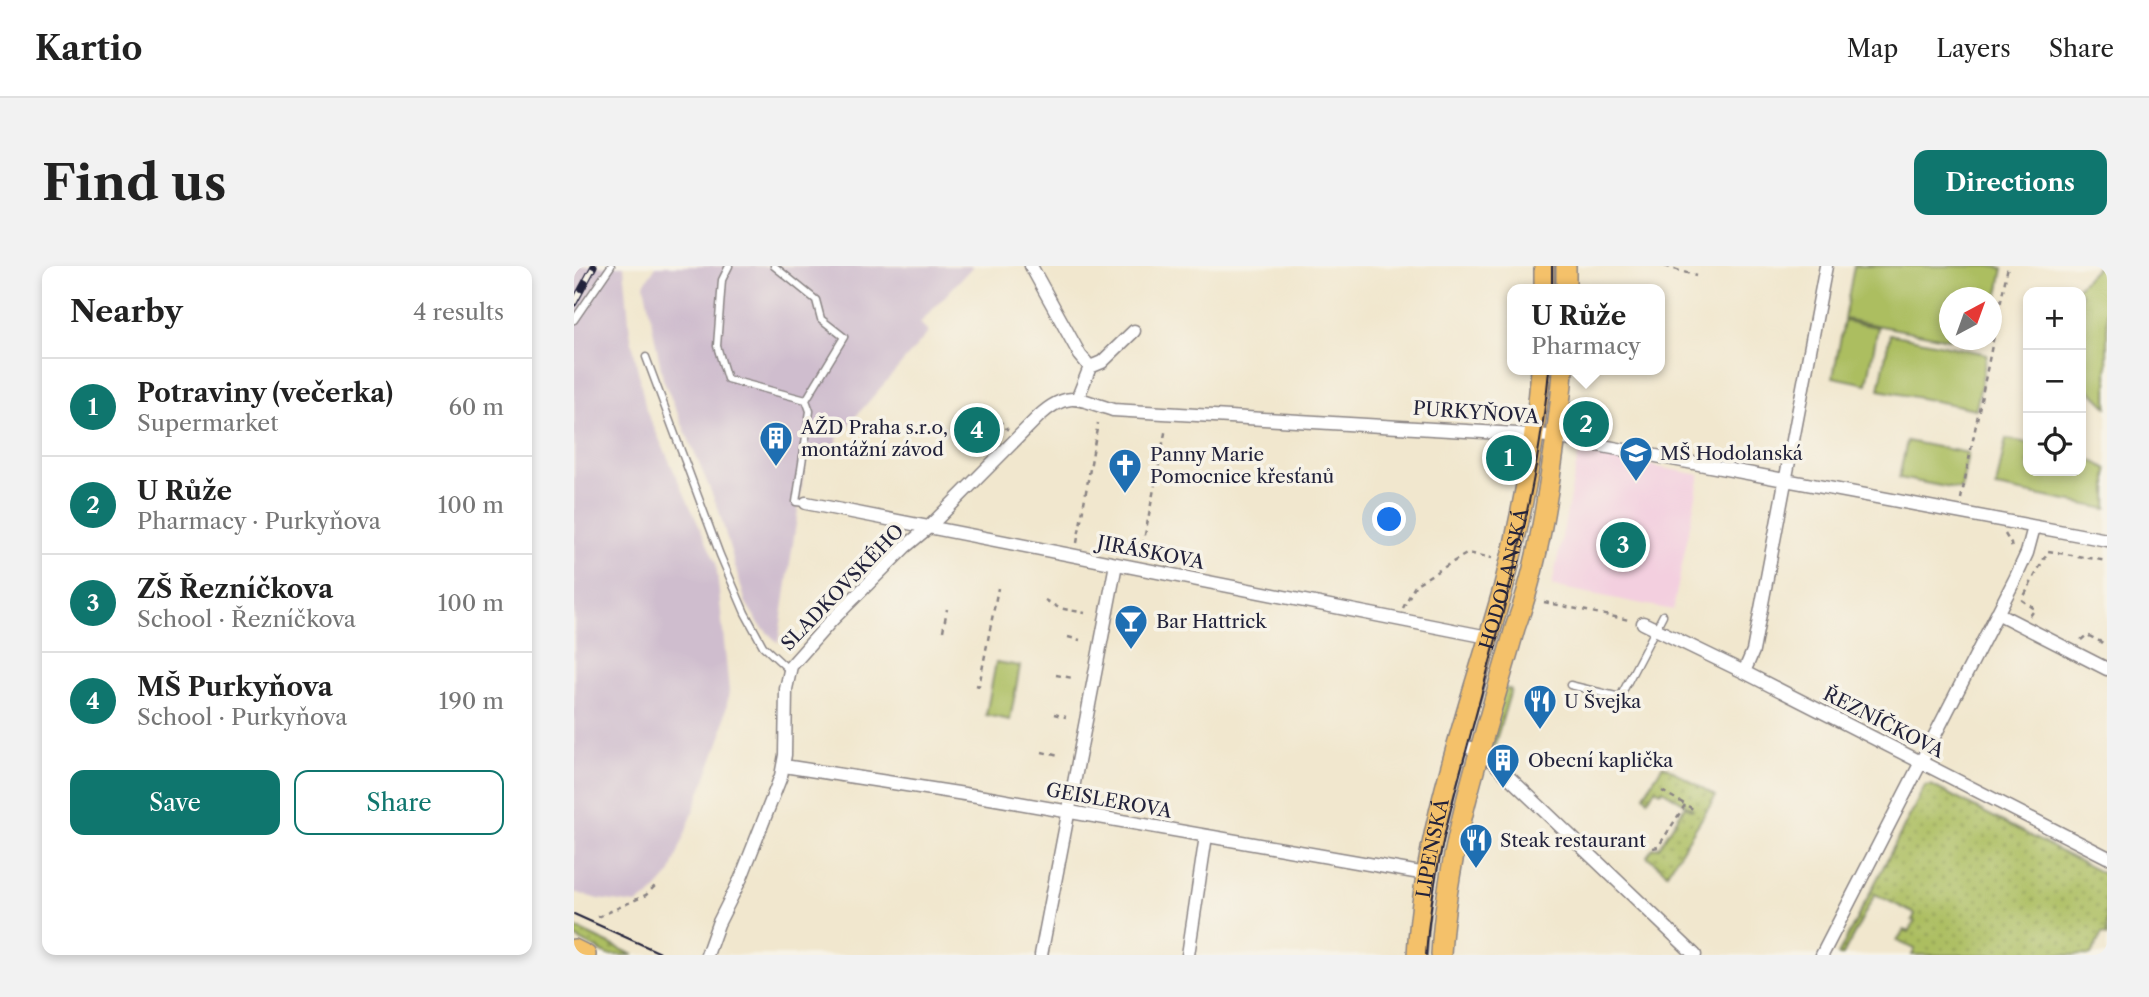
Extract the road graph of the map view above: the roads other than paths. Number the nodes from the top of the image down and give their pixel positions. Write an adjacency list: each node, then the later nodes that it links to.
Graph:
1 (611, 266): 10 (lane)
2 (729, 266): 17 (lane)
3 (774, 266): 17 (lane)
4 (1031, 266): 13 (street)
5 (1544, 266): 8 (main road)
6 (1566, 266): 9 (main road)
7 (1826, 266): 20 (street)
8 (1544, 284)
9 (1566, 284)
10 (574, 320)
11 (1133, 331): 13 (street)
12 (646, 356): 32 (lane)
13 (1090, 368): 16 (street)
14 (1540, 375): 18 (main road, HODOLANSKÁ)
15 (1562, 375): 19 (main road, LIPENSKÁ)
16 (1078, 397): 18 (street, PURKYŇOVA); 22 (street)
17 (806, 400): 21 (lane)
18 (1534, 435): 19 (street, PURKYŇOVA); 30 (main road, HODOLANSKÁ)
19 (1556, 438): 20 (street, PURKYŇOVA); 36 (main road, LIPENSKÁ)
20 (1785, 481): 23 (street, PURKYŇOVA); 33 (street)
21 (806, 503): 22 (street, JIRÁSKOVA)
22 (929, 527): 25 (street, JIRÁSKOVA); 32 (street, SLADKOVSKÉHO)
23 (2034, 527): 24 (street, PURKYŇOVA); 26 (street)
24 (2107, 540)
25 (1116, 564): 30 (street, JIRÁSKOVA); 39 (street)
26 (1997, 613): 31 (street); 37 (street)
27 (1663, 615): 29 (lane)
28 (1643, 623): 29 (street, ŘEZNÍČKOVA)
29 (1658, 629): 33 (street, ŘEZNÍČKOVA); 34 (lane)
30 (1489, 637): 35 (main road, HODOLANSKÁ)
31 (2107, 669)
32 (789, 670): 38 (street, SLADKOVSKÉHO)
33 (1744, 672): 37 (street, ŘEZNÍČKOVA)
34 (1570, 685)
35 (1457, 744): 36 (street); 42 (main road, LIPENSKÁ)
36 (1481, 753): 49 (main road, LIPENSKÁ); 50 (street)
37 (1921, 762): 41 (street, ŘEZNÍČKOVA); 51 (street)
38 (784, 766): 39 (street, GEISLEROVA); 45 (street, SLADKOVSKÉHO)
39 (1069, 812): 40 (street, GEISLEROVA); 46 (street)
40 (1206, 836): 42 (street, GEISLEROVA); 47 (street)
41 (2107, 857)
42 (1426, 874): 48 (main road, LIPENSKÁ)
43 (574, 949): 44 (main road)
44 (586, 955)
45 (707, 955)
46 (1041, 955)
47 (1188, 955)
48 (1417, 955)
49 (1441, 955)
50 (1695, 955)
51 (1822, 955)

